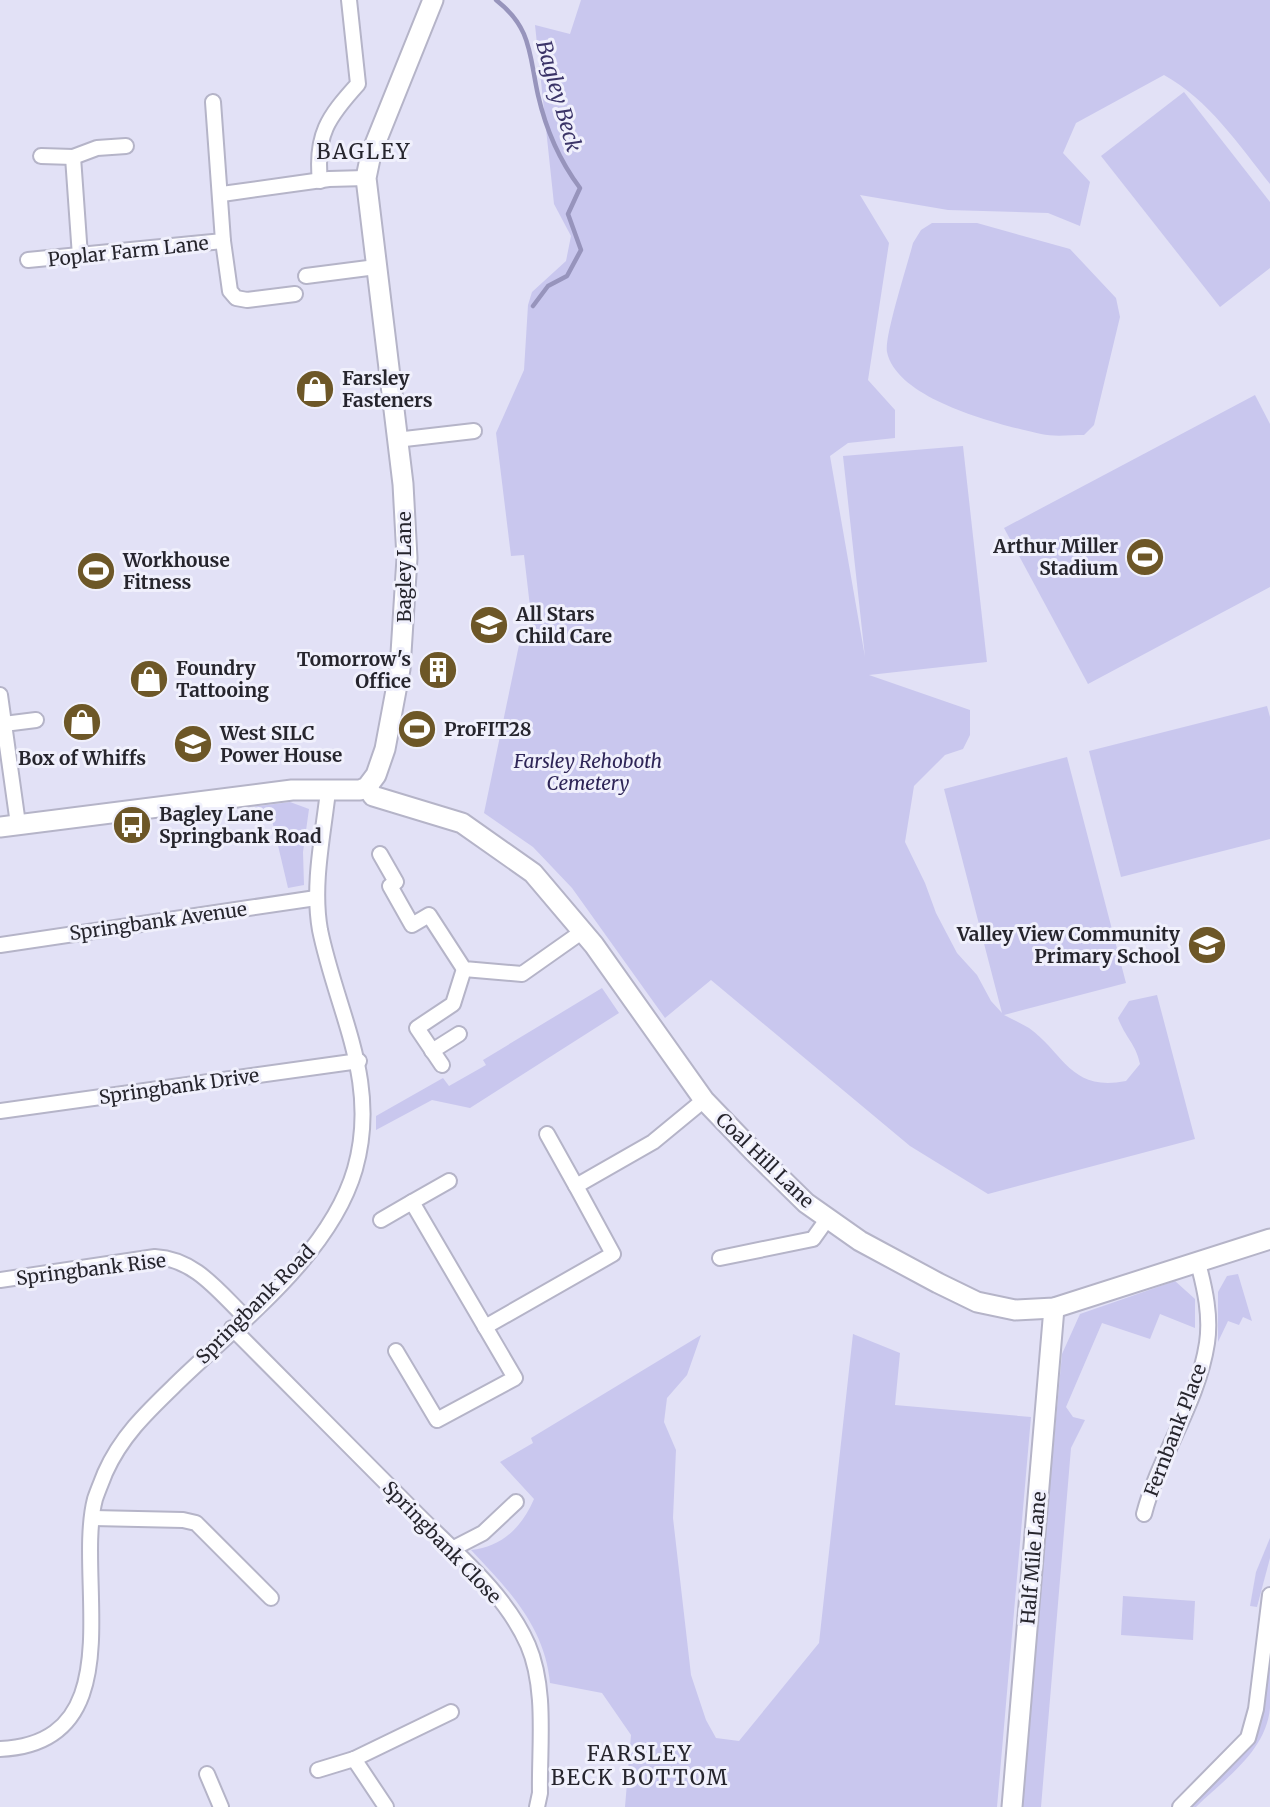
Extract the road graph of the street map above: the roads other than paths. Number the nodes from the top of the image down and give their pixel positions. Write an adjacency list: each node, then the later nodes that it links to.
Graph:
1 (349, 0): 8 (street)
2 (433, 0): 7 (street, Bagley Lane)
3 (213, 102): 9 (street, Poplar Farm Lane)
4 (126, 146): 6 (street)
5 (41, 156): 6 (street)
6 (73, 157): 11 (street)
7 (366, 178): 8 (street); 13 (street, Bagley Lane)
8 (320, 181): 9 (street)
9 (222, 194): 10 (street, Poplar Farm Lane)
10 (223, 241): 11 (street, Poplar Farm Lane); 15 (street)
11 (80, 256): 12 (street, Poplar Farm Lane)
12 (28, 261)
13 (376, 267): 14 (street); 17 (street, Bagley Lane)
14 (306, 276)
15 (295, 294)
16 (474, 431): 17 (street)
17 (396, 440): 21 (street, Bagley Lane)
18 (0, 695): 20 (street)
19 (36, 720): 20 (street)
20 (4, 724): 23 (street)
21 (367, 787): 22 (street); 26 (street, Coal Hill Lane)
22 (328, 791): 23 (street); 25 (street, Springbank Road)
23 (9, 825)
24 (380, 854): 28 (street)
25 (316, 898): 27 (street, Springbank Avenue); 31 (street, Springbank Road)
26 (583, 931): 28 (street); 33 (street, Coal Hill Lane)
27 (0, 945)
28 (464, 969): 30 (street)
29 (459, 1034): 30 (street)
30 (432, 1051): 32 (street)
31 (359, 1061): 34 (street, Springbank Drive); 46 (street, Springbank Road)
32 (442, 1065)
33 (704, 1100): 37 (street); 39 (street, Coal Hill Lane)
34 (0, 1111)
35 (547, 1134): 37 (street)
36 (449, 1181): 38 (street)
37 (576, 1186): 48 (street)
38 (412, 1202): 40 (street); 48 (street)
39 (828, 1218): 42 (street); 45 (street, Coal Hill Lane)
40 (381, 1220)
41 (1270, 1240): 43 (street, Coal Hill Lane)
42 (720, 1258)
43 (1198, 1263): 45 (street, Coal Hill Lane); 51 (street, Fernbank Place)
44 (0, 1280): 46 (street, Springbank Rise)
45 (1055, 1308): 64 (street, Half Mile Lane)
46 (245, 1317): 47 (street, Springbank Road)
47 (232, 1328): 52 (street, Springbank Road); 53 (street, Springbank Close)
48 (485, 1328): 49 (street)
49 (396, 1352)
50 (516, 1502): 53 (street)
51 (1144, 1514)
52 (93, 1518): 55 (street); 57 (street, Springbank Road)
53 (452, 1549): 63 (street, Springbank Close)
54 (1270, 1597): 65 (street)
55 (271, 1598)
56 (451, 1712): 58 (street)
57 (0, 1749)
58 (354, 1759): 59 (street); 62 (street)
59 (318, 1770)
60 (207, 1774): 61 (street)
61 (221, 1807)
62 (386, 1807)
63 (537, 1807)
64 (1012, 1807)
65 (1180, 1807)

